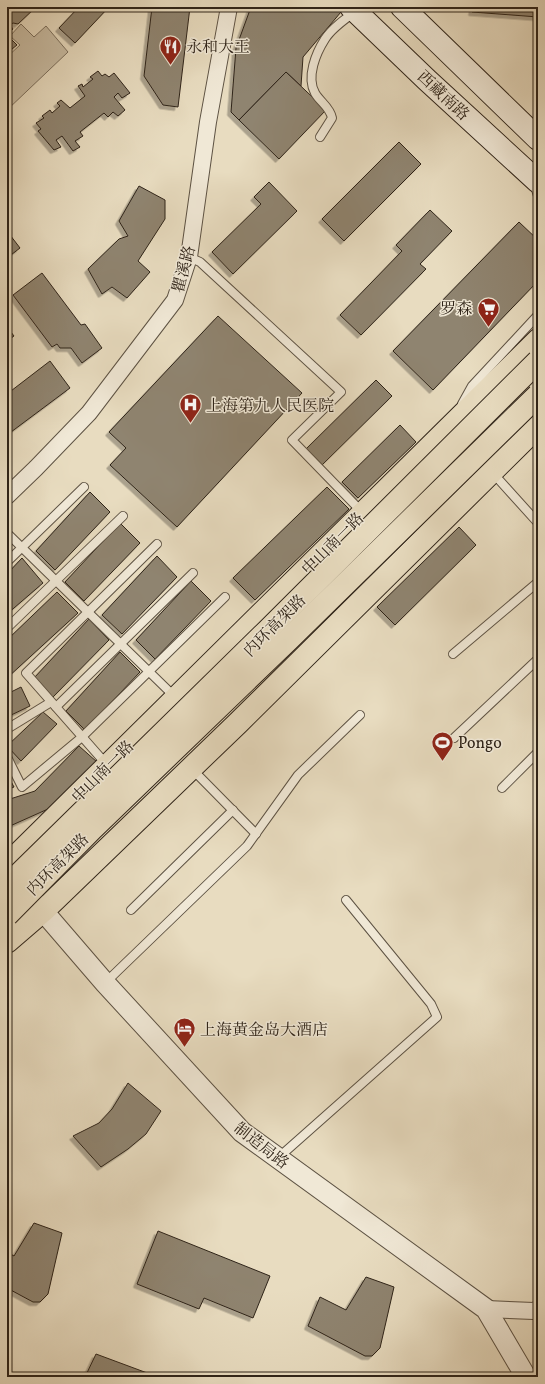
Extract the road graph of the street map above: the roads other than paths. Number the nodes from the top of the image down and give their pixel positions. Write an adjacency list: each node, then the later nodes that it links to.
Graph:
1 (229, 7): 7 (street, 瞿溪路)
2 (402, 7): 5 (main road)
3 (353, 9): 4 (lane); 6 (main road, 西藏南路)
4 (320, 136)
5 (538, 138)
6 (536, 185)
7 (188, 257): 16 (street, 瞿溪路); 17 (lane)
8 (538, 315): 12 (lane)
9 (538, 340): 12 (main road, 中山南一路)
10 (538, 360): 48 (main road, 内环高架路, bridge)
11 (538, 395): 52 (main road, 内环高架路, bridge)
12 (457, 420): 17 (main road, 中山南一路)
13 (538, 426): 14 (main road)
14 (492, 472): 19 (lane); 43 (main road)
15 (84, 487): 22 (lane)
16 (8, 493)
17 (363, 513): 34 (main road, 中山南一路)
18 (123, 516): 25 (lane)
19 (538, 523)
20 (7, 533): 22 (lane)
21 (157, 544): 28 (lane)
22 (22, 547): 23 (lane); 25 (lane)
23 (7, 562)
24 (193, 572): 30 (lane)
25 (56, 581): 28 (lane); 29 (lane)
26 (538, 582): 31 (lane)
27 (225, 597): 33 (lane)
28 (88, 612): 30 (lane); 35 (lane)
29 (7, 628)
30 (120, 644): 33 (lane); 35 (lane)
31 (453, 654)
32 (538, 659): 39 (lane)
33 (149, 672): 34 (lane); 38 (lane)
34 (176, 698): 42 (main road, 中山南一路)
35 (54, 705): 37 (lane); 38 (lane)
36 (360, 715): 46 (lane)
37 (7, 729)
38 (82, 736): 41 (lane); 42 (lane)
39 (454, 738)
40 (538, 752): 44 (lane)
41 (7, 757)
42 (108, 765): 47 (main road, 中山南一路)
43 (191, 768): 45 (lane); 51 (main road)
44 (502, 788)
45 (233, 810): 46 (lane); 50 (lane)
46 (256, 834): 54 (lane)
47 (7, 864): 51 (street, 制造局路)
48 (7, 886)
49 (346, 900): 55 (lane)
50 (131, 910)
51 (43, 911): 53 (main road); 54 (street, 制造局路)
52 (7, 915)
53 (7, 942)
54 (106, 983): 55 (street, 制造局路)
55 (278, 1158): 56 (street, 制造局路)
56 (486, 1309): 57 (street); 58 (street, 制造局路)
57 (538, 1310)
58 (526, 1377)

